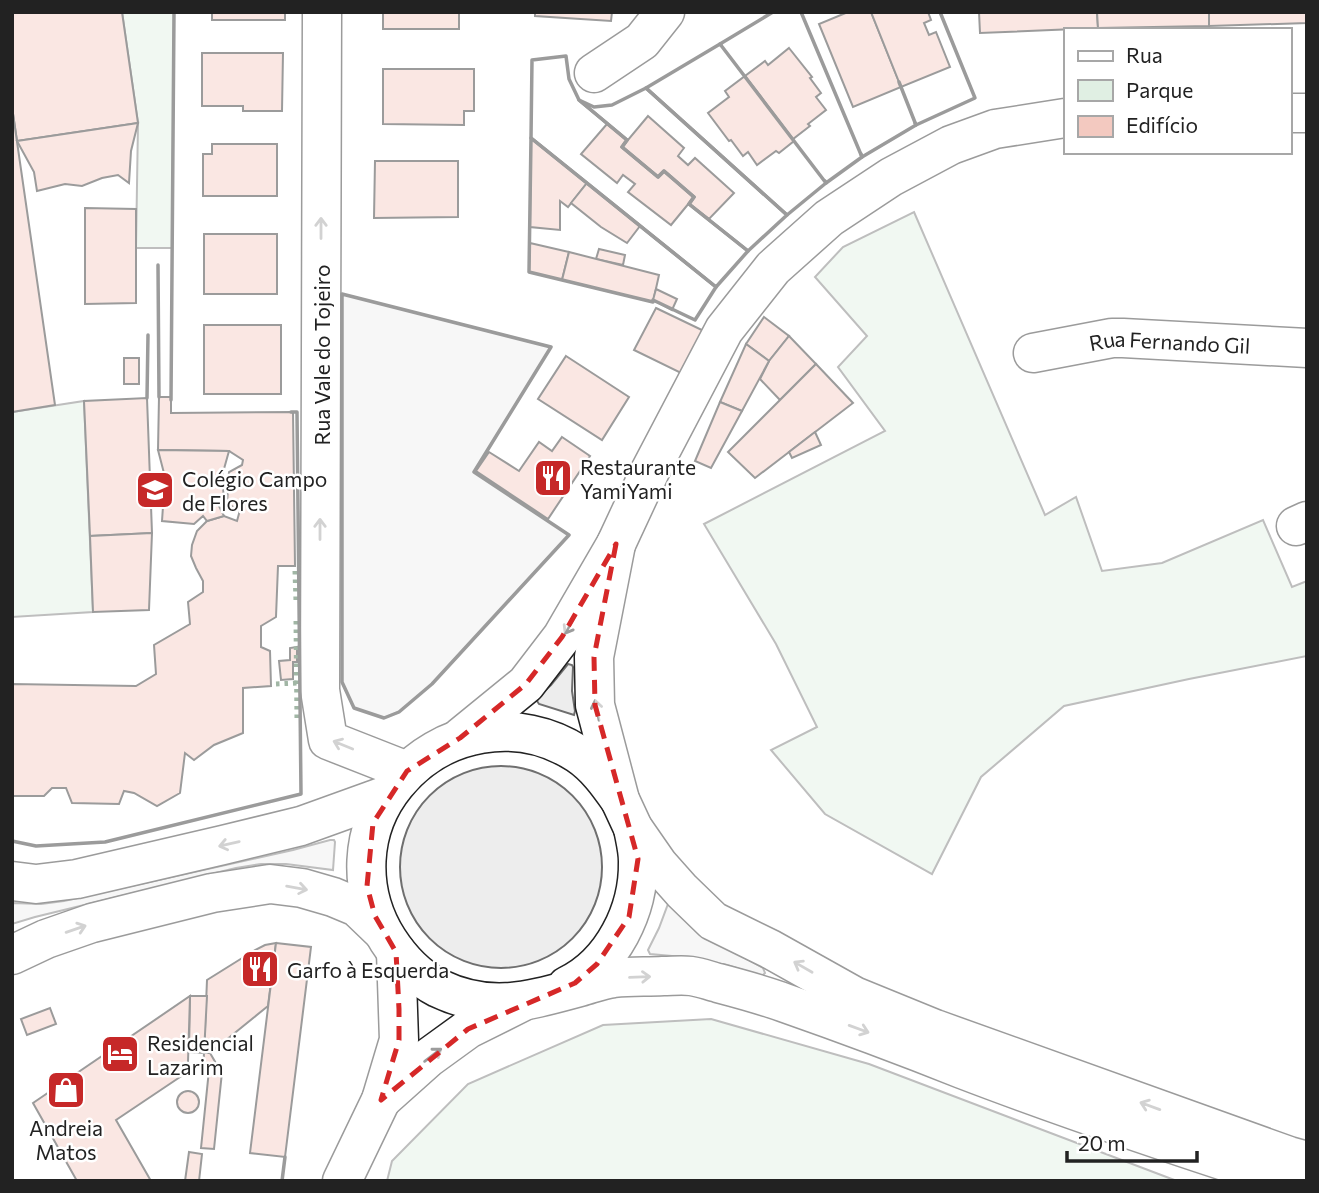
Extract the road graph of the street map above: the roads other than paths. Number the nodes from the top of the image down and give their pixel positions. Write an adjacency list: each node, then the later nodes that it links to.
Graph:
1 (322, 12): 9 (main road, Rua Vale do Tojeiro, one-way to 1)
2 (665, 12): 3 (main road)
3 (594, 73)
4 (1064, 118): 7 (main road)
5 (1307, 348): 6 (main road, Rua Fernando Gil)
6 (1033, 353)
7 (616, 544): 8 (main road, one-way to 8); 10 (main road, one-way to 7)
8 (460, 738): 9 (main road); 10 (main road)
9 (397, 783): 11 (main road, one-way to 11); 12 (main road)
10 (627, 814): 14 (main road); 16 (main road, one-way to 10)
11 (12, 881)
12 (389, 941): 13 (main road, one-way to 12); 14 (main road); 15 (main road)
13 (12, 954)
14 (536, 998): 15 (main road, one-way to 14); 18 (main road, one-way to 18)
15 (381, 1100): 17 (main road)
16 (1307, 1161)
17 (342, 1181)
18 (1286, 1181)

